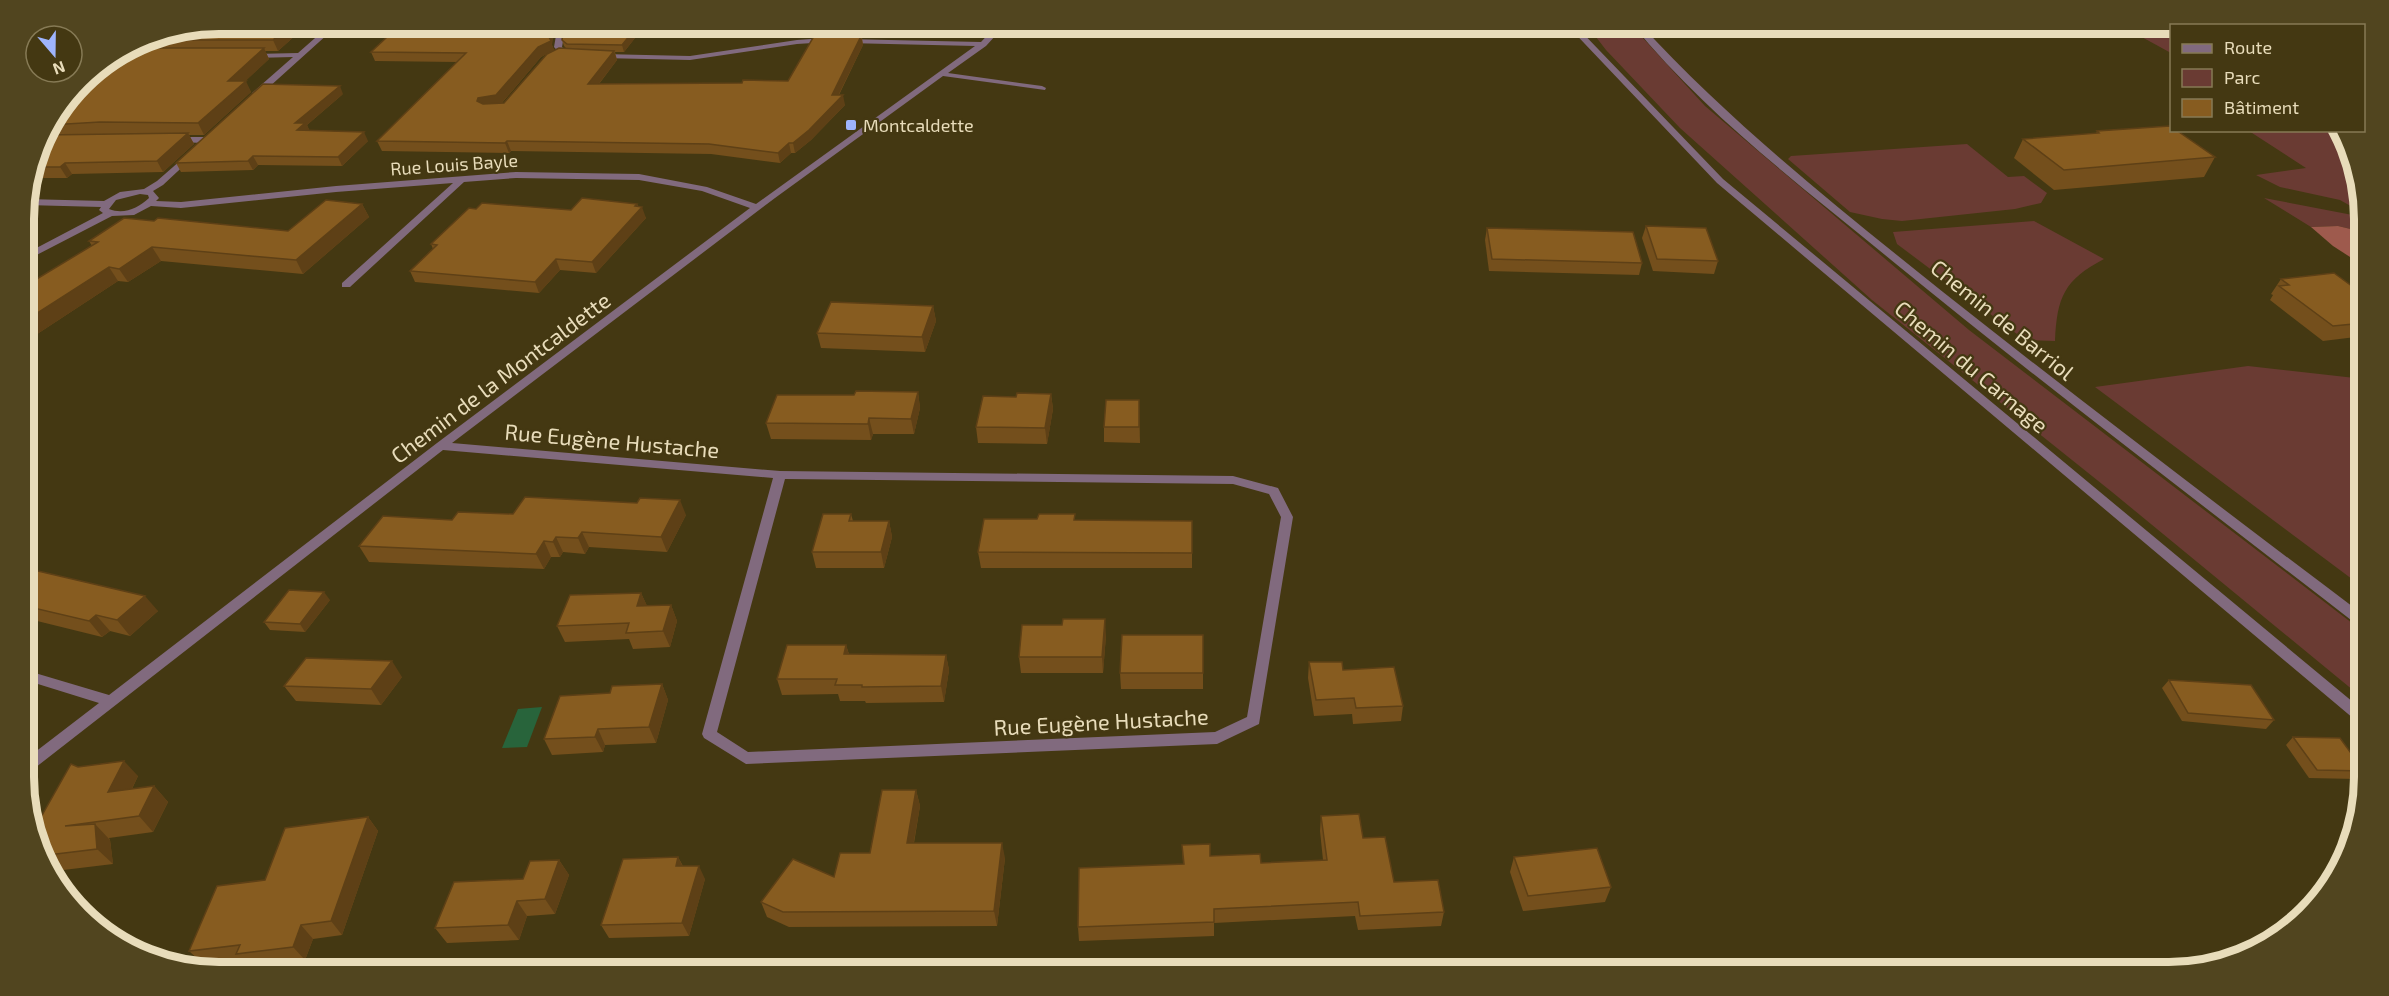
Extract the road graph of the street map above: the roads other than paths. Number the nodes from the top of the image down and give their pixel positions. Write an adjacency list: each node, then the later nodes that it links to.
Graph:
1 (323, 35): 9 (street)
2 (560, 35): 7 (street)
3 (992, 35): 6 (street, Chemin de la Montcaldette)
4 (1581, 35): 33 (street, Chemin du Carnage)
5 (1646, 35): 30 (street, Chemin de Barriol)
6 (983, 44): 12 (street); 13 (street, Chemin de la Montcaldette)
7 (563, 52): 10 (street); 11 (street)
8 (241, 56): 9 (street)
9 (300, 56): 15 (street)
10 (555, 56)
11 (578, 56)
12 (589, 56)
13 (942, 74): 14 (street); 24 (street, Chemin de la Montcaldette)
14 (1042, 88)
15 (249, 101)
16 (215, 132): 18 (street)
17 (162, 140): 18 (street)
18 (206, 140): 20 (street)
19 (460, 181): 22 (street, Rue Louis Bayle); 24 (street, Rue Louis Bayle); 27 (street)
20 (147, 191): 22 (street); 23 (street)
21 (36, 202): 23 (street)
22 (150, 203): 25 (street)
23 (106, 204): 25 (street)
24 (758, 207): 28 (street, Chemin de la Montcaldette)
25 (111, 213): 26 (street)
26 (35, 253)
27 (346, 285)
28 (441, 446): 29 (street, Rue Eugène Hustache); 32 (street, Chemin de la Montcaldette)
29 (780, 475): 29 (street, Rue Eugène Hustache)
30 (2354, 615)
31 (35, 678): 32 (street)
32 (112, 700): 34 (street, Chemin de la Montcaldette)
33 (2354, 711)
34 (35, 760)

